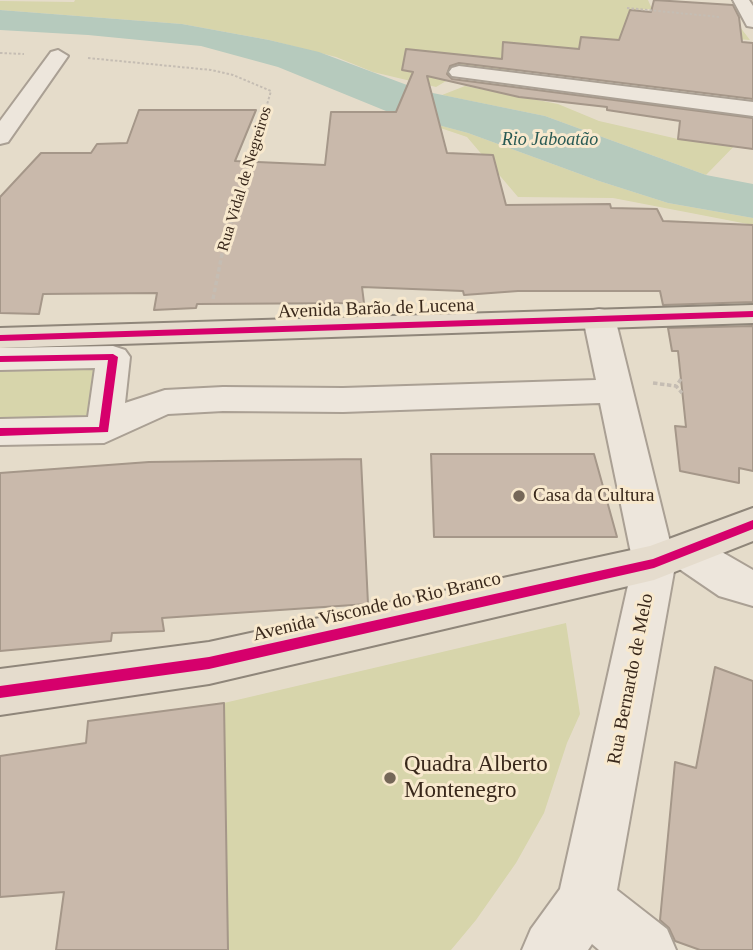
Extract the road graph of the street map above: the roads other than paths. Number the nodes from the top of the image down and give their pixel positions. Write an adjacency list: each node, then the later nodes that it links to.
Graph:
1 (58, 56): 4 (street)
2 (459, 72): 3 (street)
3 (753, 109)
4 (0, 137)
5 (753, 314): 6 (main road, Avenida Barão de Lucena)
6 (599, 318): 7 (main road, Avenida Barão de Lucena); 9 (street, Rua Bernardo de Melo)
7 (0, 338)
8 (0, 359): 10 (street)
9 (615, 391): 10 (street); 13 (street, Rua Bernardo de Melo)
10 (104, 430): 11 (street)
11 (0, 432)
12 (753, 524): 13 (main road, Avenida Visconde do Rio Branco)
13 (670, 557): 14 (street); 15 (main road, Avenida Visconde do Rio Branco); 16 (street, Rua Bernardo de Melo)
14 (753, 588)
15 (0, 692)
16 (586, 902): 17 (street, Rua Bernardo de Melo); 18 (street)
17 (552, 950)
18 (646, 950)

